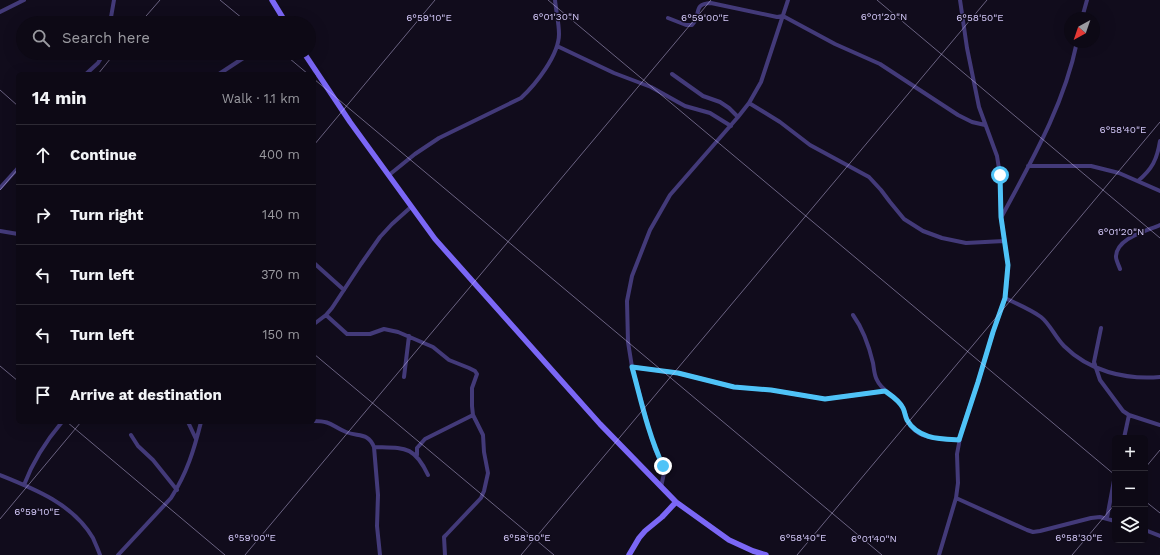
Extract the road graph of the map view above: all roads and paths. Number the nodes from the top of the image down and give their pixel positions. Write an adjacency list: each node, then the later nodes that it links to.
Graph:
1 (24, 0): 8 (street)
2 (114, 0): 10 (street)
3 (272, 0): 11 (main road)
4 (555, 0): 14 (street)
5 (788, 0): 12 (street)
6 (960, 0): 24 (street)
7 (1087, 0): 9 (street)
8 (0, 12)
9 (1084, 12)
10 (111, 16)
11 (282, 16)
12 (783, 16): 13 (street); 22 (street); 24 (street)
13 (668, 18)
14 (557, 46): 25 (street); 29 (street)
15 (1075, 48): 27 (street)
16 (100, 60): 19 (street)
17 (240, 60): 20 (street)
18 (309, 60): 29 (main road)
19 (88, 72)
20 (222, 72)
21 (672, 74): 23 (street)
22 (749, 103): 23 (street); 38 (street)
23 (738, 117): 25 (street)
24 (985, 125): 34 (street)
25 (731, 126): 48 (street)
26 (1160, 141): 30 (street)
27 (1028, 166): 30 (street); 34 (street)
28 (16, 170): 31 (street)
29 (389, 175): 33 (main road)
30 (1138, 181): 32 (street)
31 (0, 188)
32 (1160, 191)
33 (412, 207): 41 (street); 69 (main road)
34 (1001, 217): 38 (street)
35 (1160, 225): 40 (street)
36 (0, 230): 37 (street)
37 (16, 234)
38 (1004, 241): 42 (street)
39 (316, 265): 41 (street)
40 (1120, 269)
41 (344, 290): 43 (street)
42 (1005, 298): 49 (street); 63 (street)
43 (326, 315): 45 (street); 47 (street)
44 (853, 315): 52 (street)
45 (316, 322)
46 (1101, 328): 49 (street)
47 (409, 336): 50 (street); 53 (street)
48 (632, 367): 52 (street); 69 (street)
49 (1095, 368): 51 (street); 54 (street)
50 (404, 377)
51 (1160, 377)
52 (885, 391): 63 (street)
53 (473, 415): 65 (street); 81 (street)
54 (1129, 415): 59 (street); 61 (street)
55 (316, 421): 64 (street)
56 (60, 424): 68 (street)
57 (189, 424): 62 (street)
58 (200, 424): 62 (street)
59 (1160, 425)
60 (131, 435): 70 (street)
61 (1125, 435)
62 (196, 440): 70 (street)
63 (959, 440): 72 (street)
64 (374, 447): 65 (street); 80 (street)
65 (417, 455): 66 (street)
66 (428, 474)
67 (0, 475): 68 (street)
68 (24, 484): 78 (street)
69 (661, 487): 73 (main road)
70 (177, 490): 79 (street)
71 (1112, 491): 74 (street)
72 (956, 498): 74 (street); 84 (street)
73 (676, 502): 82 (main road); 83 (main road)
74 (1107, 518): 75 (street)
75 (1112, 520)
76 (1148, 531): 77 (street)
77 (1160, 536)
78 (100, 555)
79 (118, 555)
80 (380, 555)
81 (445, 555)
82 (629, 555)
83 (766, 555)
84 (939, 555)

